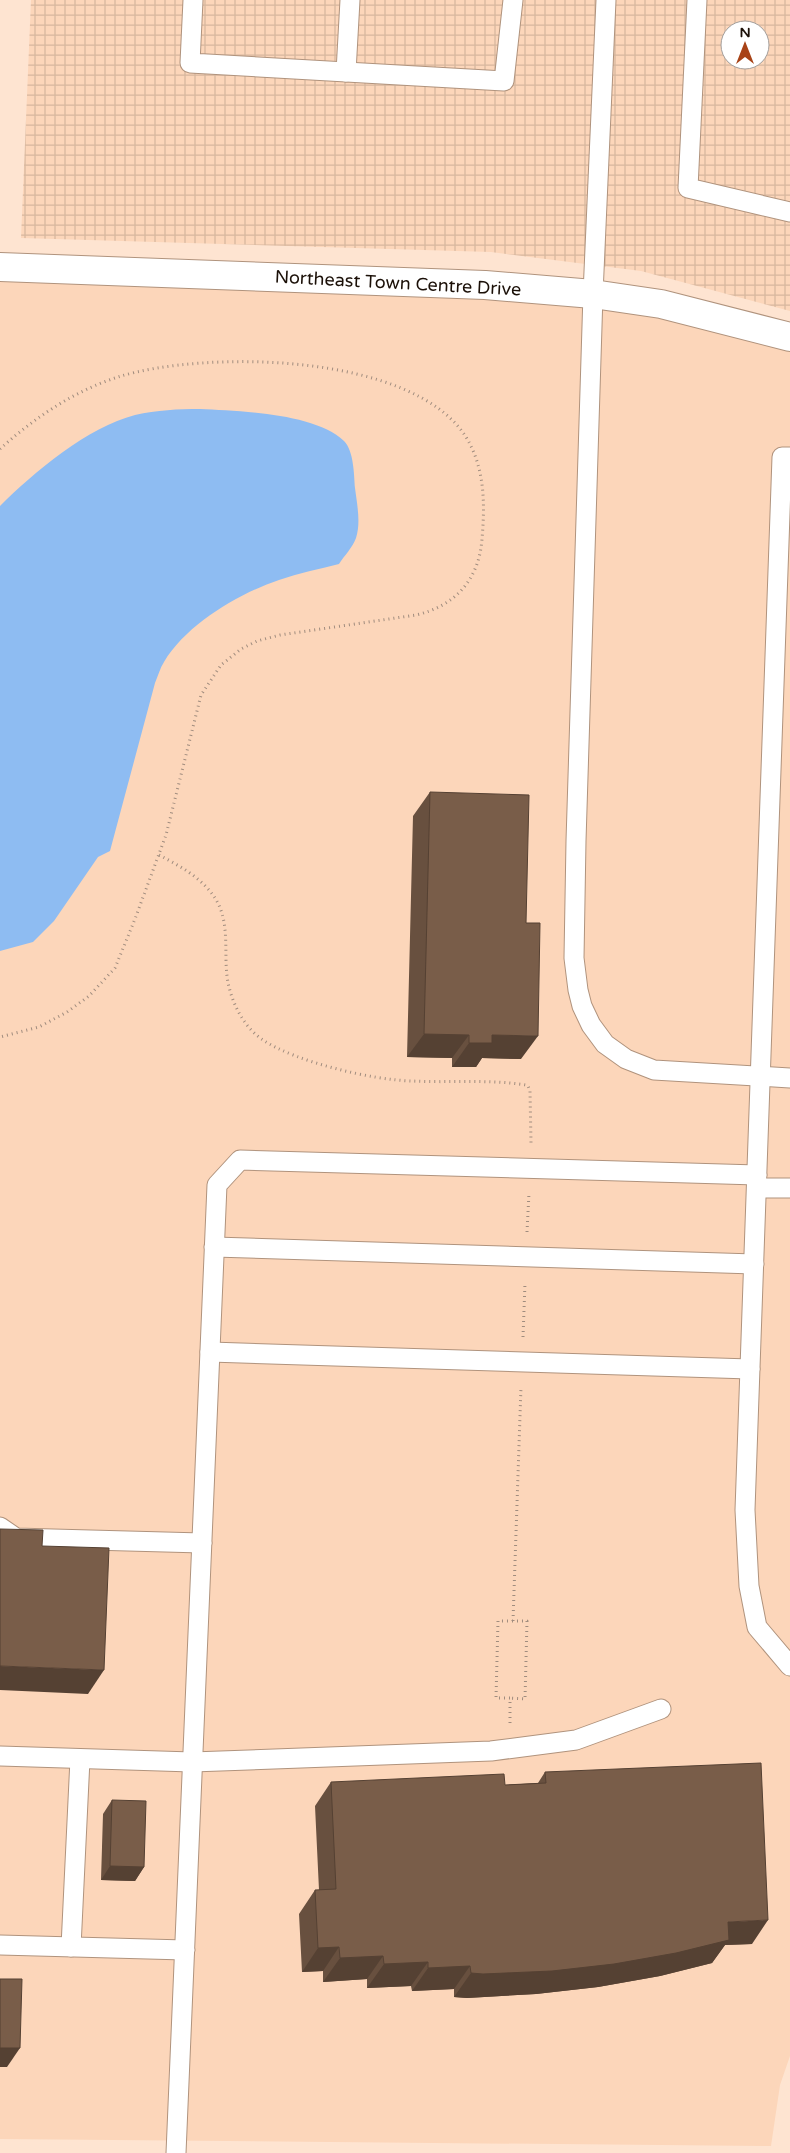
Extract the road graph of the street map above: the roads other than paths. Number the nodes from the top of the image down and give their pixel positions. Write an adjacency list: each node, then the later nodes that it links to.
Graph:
1 (192, 0): 6 (lane)
2 (350, 0): 6 (lane)
3 (513, 0): 6 (lane)
4 (606, 0): 9 (lane)
5 (698, 0): 7 (lane)
6 (346, 72)
7 (790, 212)
8 (0, 267): 9 (street, Northeast Town Centre Drive)
9 (593, 294): 10 (street, Northeast Town Centre Drive); 12 (lane)
10 (790, 337)
11 (790, 457): 12 (lane)
12 (760, 1078): 13 (lane); 14 (lane)
13 (790, 1078)
14 (757, 1182): 15 (lane); 16 (lane); 17 (lane)
15 (790, 1188)
16 (214, 1247): 17 (lane); 18 (lane)
17 (754, 1264): 19 (lane)
18 (210, 1352): 19 (lane); 21 (lane)
19 (750, 1369): 22 (lane)
20 (0, 1526): 21 (lane)
21 (202, 1544): 26 (lane)
22 (788, 1658)
23 (661, 1709): 26 (lane)
24 (0, 1756): 25 (lane)
25 (80, 1759): 26 (lane); 28 (lane)
26 (192, 1762): 29 (lane)
27 (0, 1945): 28 (lane)
28 (72, 1947): 29 (lane)
29 (185, 1950): 30 (lane)
30 (176, 2153)

